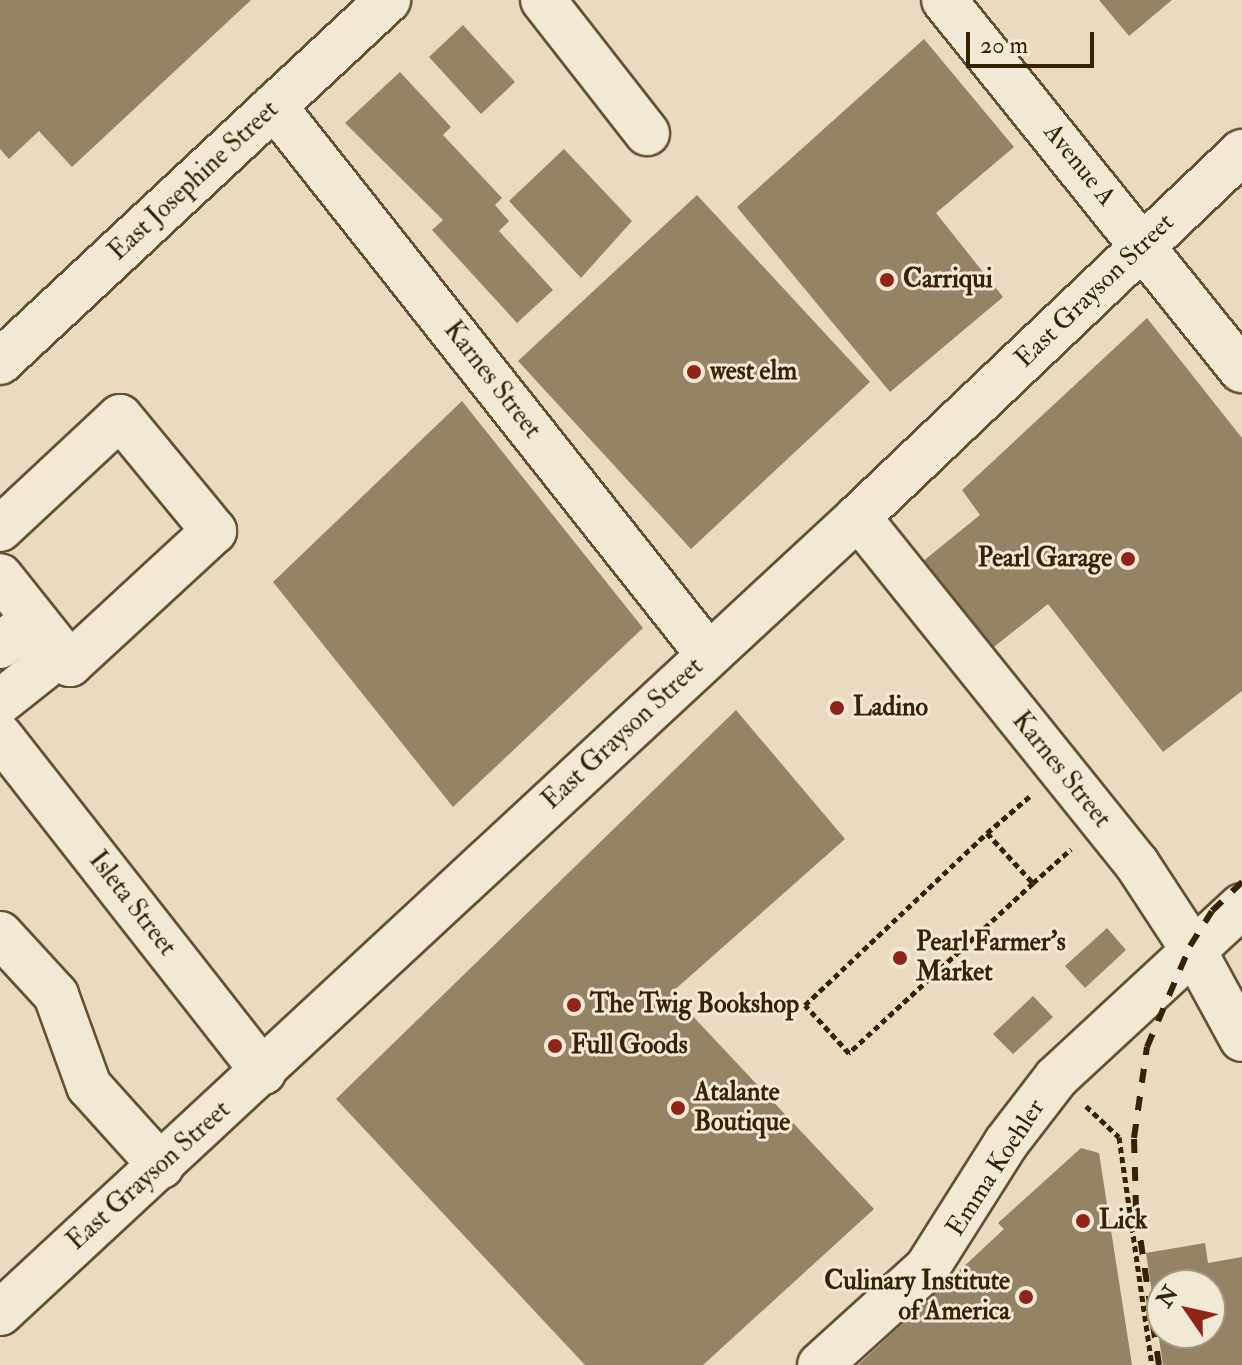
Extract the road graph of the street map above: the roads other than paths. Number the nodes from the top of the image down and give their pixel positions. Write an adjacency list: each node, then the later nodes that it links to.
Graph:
1 (388, 0): 4 (street, East Josephine Street)
2 (543, 0): 5 (street)
3 (944, 0): 7 (street, Avenue A)
4 (274, 106): 8 (street, East Josephine Street); 14 (street, Karnes Street)
5 (647, 133)
6 (1236, 171): 7 (street, East Grayson Street)
7 (1144, 245): 9 (street, Avenue A); 10 (street, East Grayson Street)
8 (0, 362)
9 (1242, 370)
10 (858, 517): 14 (street, East Grayson Street); 19 (street, Karnes Street)
11 (0, 529): 13 (street)
12 (0, 576): 13 (street)
13 (29, 640): 15 (street)
14 (708, 654): 21 (street, East Grayson Street)
15 (0, 702)
16 (0, 736): 21 (street, Isleta Street)
17 (1242, 906): 19 (street, Emma Koehler)
18 (0, 934): 22 (street)
19 (1194, 951): 20 (street, Karnes Street); 24 (street, Emma Koehler)
20 (1242, 1039)
21 (263, 1072): 22 (street, East Grayson Street)
22 (161, 1166): 23 (street, East Grayson Street)
23 (0, 1313)
24 (820, 1365)

